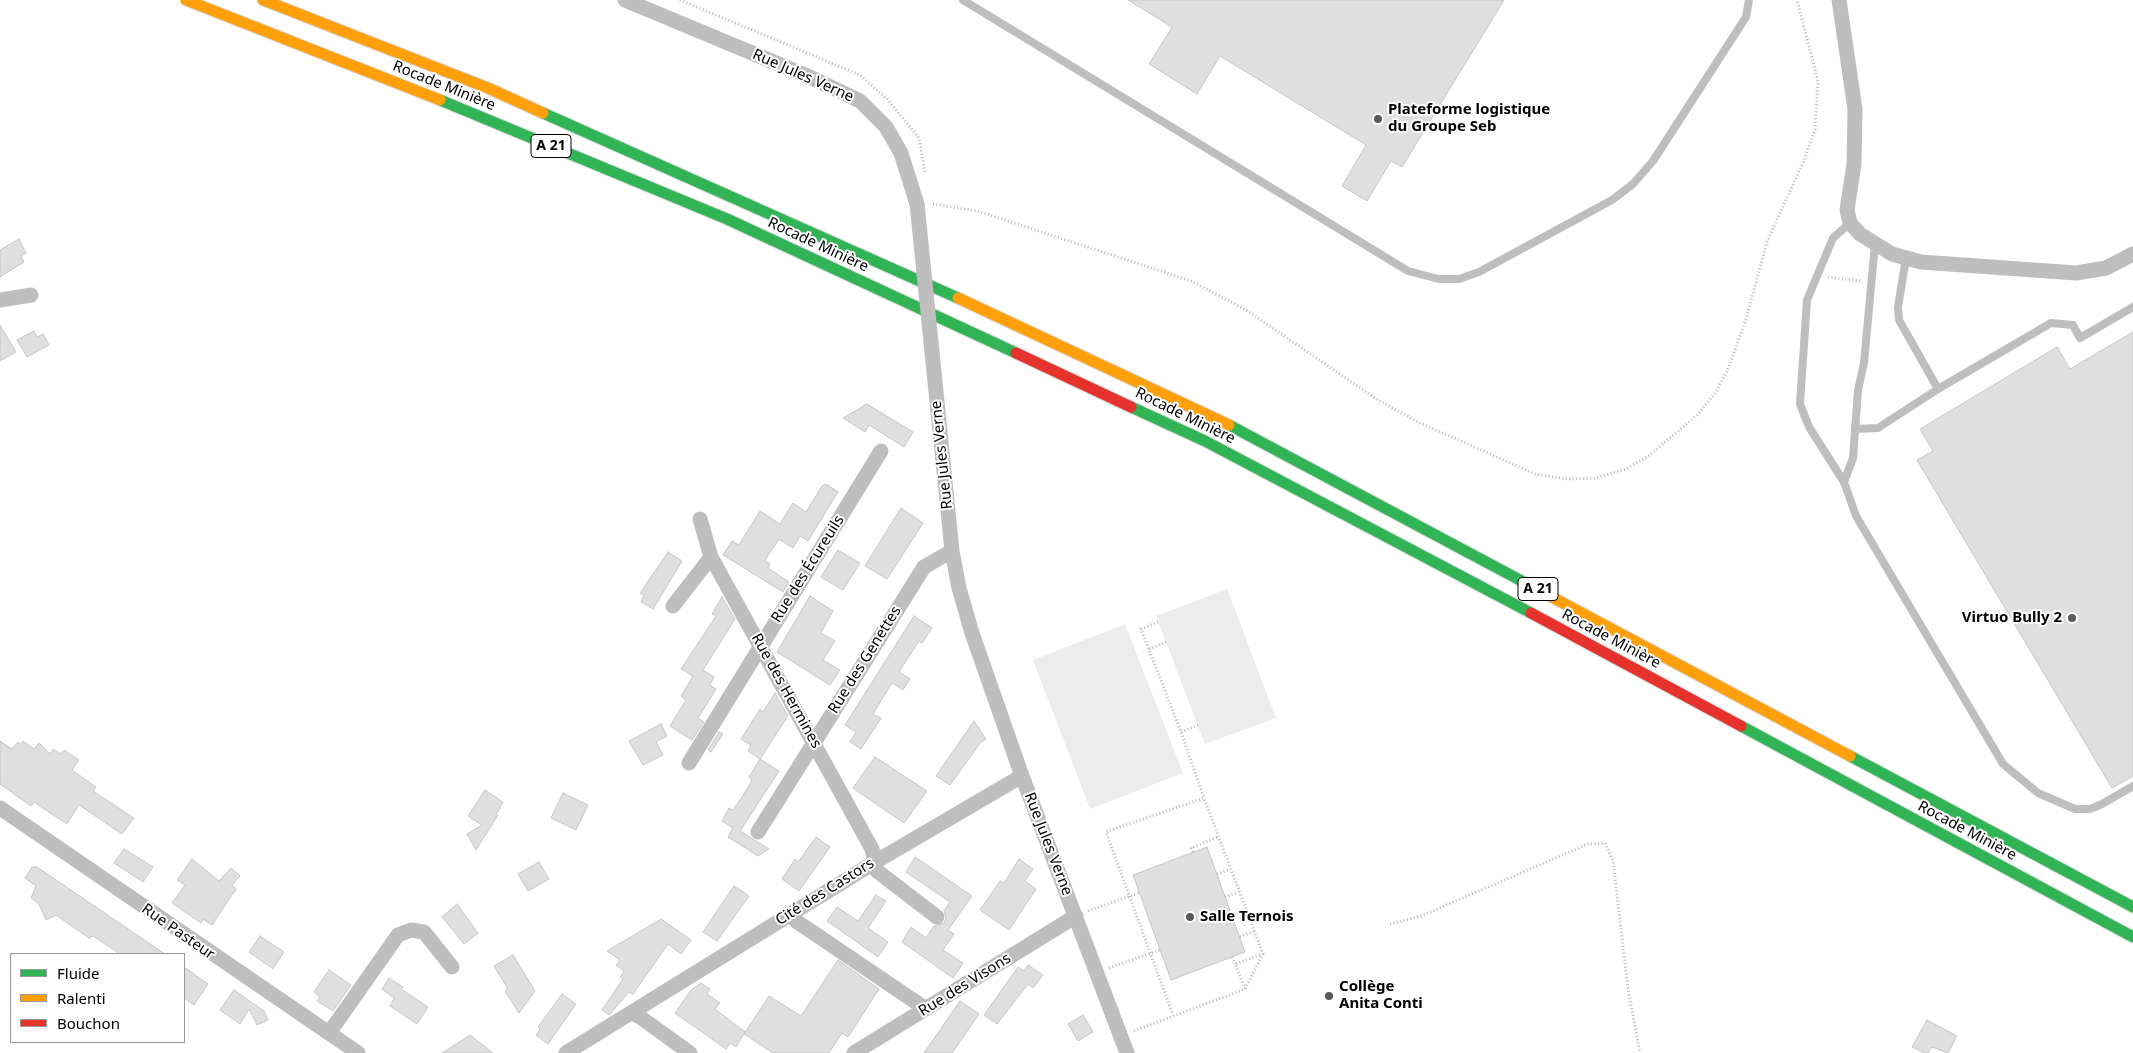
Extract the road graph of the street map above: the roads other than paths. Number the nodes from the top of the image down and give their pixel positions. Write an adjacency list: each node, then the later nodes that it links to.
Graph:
1 (186, 0): 34 (highway, Rocade Minière / A 21)
2 (263, 0): 30 (highway, Rocade Minière / A 21)
3 (625, 0): 19 (street, Rue Jules Verne, bridge)
4 (963, 0): 5 (lane)
5 (1749, 0)
6 (1839, 0): 7 (street)
7 (1850, 223): 8 (street); 17 (lane)
8 (1875, 244): 10 (street); 15 (lane)
9 (2133, 254): 10 (street)
10 (1906, 258): 14 (lane)
11 (31, 295): 12 (street)
12 (0, 300)
13 (2133, 307): 14 (lane)
14 (1938, 389): 15 (lane)
15 (1855, 429): 17 (lane)
16 (881, 451): 22 (street, Rue des Écureuils)
17 (1844, 482): 26 (lane)
18 (700, 518): 20 (street, Rue des Hermines)
19 (952, 551): 23 (street, Rue des Genettes); 25 (street, Rue Jules Verne)
20 (711, 557): 21 (street); 22 (street, Rue des Hermines)
21 (673, 606)
22 (761, 645): 23 (street, Rue des Hermines); 24 (street, Rue des Écureuils)
23 (814, 743): 28 (street, Rue des Genettes); 29 (street, Rue des Hermines)
24 (688, 763)
25 (1022, 776): 29 (street, Cité des Castors); 32 (street, Rue Jules Verne)
26 (2133, 786)
27 (0, 808): 38 (street, Rue Pasteur)
28 (758, 832)
29 (875, 862): 31 (street, Cité des Castors); 33 (street, Rue des Hermines)
30 (2133, 907)
31 (789, 914): 36 (street); 37 (street, Cité des Castors)
32 (1076, 916): 36 (street, Rue des Visons); 43 (street, Rue Jules Verne)
33 (937, 918)
34 (2133, 937)
35 (452, 967): 38 (street)
36 (926, 1009): 42 (street, Rue des Visons)
37 (631, 1013): 40 (street, Cité des Castors); 41 (street)
38 (329, 1033): 39 (street, Rue Pasteur)
39 (358, 1053)
40 (566, 1053)
41 (690, 1053)
42 (854, 1053)
43 (1127, 1053)

